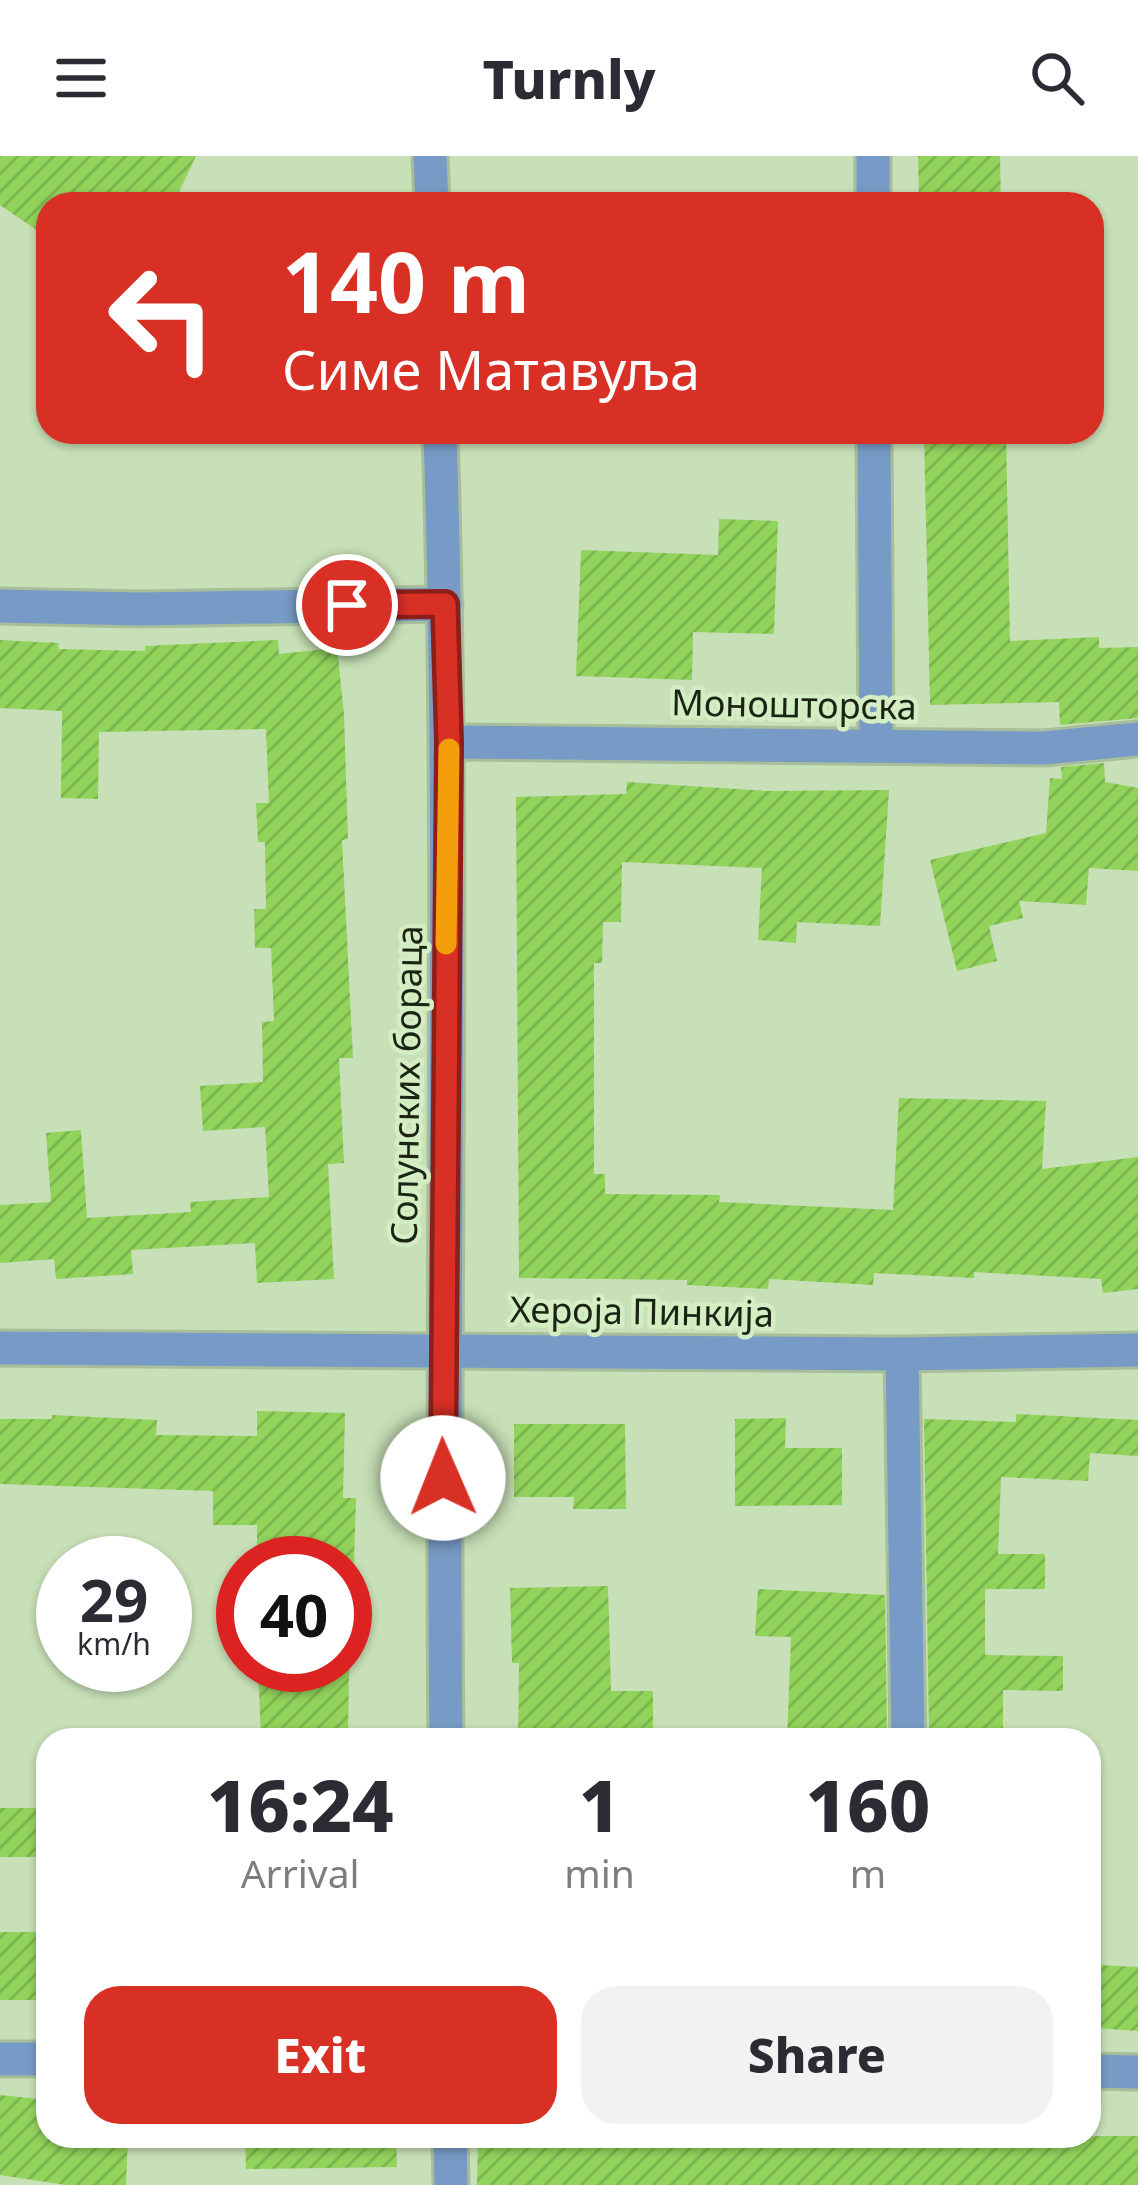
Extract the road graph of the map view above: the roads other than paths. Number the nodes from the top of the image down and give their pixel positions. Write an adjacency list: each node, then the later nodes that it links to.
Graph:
1 (430, 156): 3 (street)
2 (873, 156): 4 (street)
3 (432, 192)
4 (873, 192)
5 (440, 444): 7 (street, Солунских бораца)
6 (874, 444): 11 (street)
7 (445, 604): 8 (street); 10 (street, Солунских бораца)
8 (0, 606)
9 (1138, 739): 11 (street, Моношторска)
10 (449, 742): 11 (street, Моношторска); 12 (street, Солунских бораца)
11 (876, 743)
12 (441, 1347): 13 (street, Хероја Пинкија); 15 (street, Хероја Пинкија); 16 (street, Солунских бораца)
13 (0, 1348)
14 (1138, 1350): 15 (street, Хероја Пинкија)
15 (902, 1354): 17 (street)
16 (446, 1728)
17 (908, 1728)
18 (0, 2059): 19 (street)
19 (36, 2060)
20 (1101, 2072): 21 (street)
21 (1138, 2072)
22 (450, 2148): 23 (street)
23 (451, 2185)

